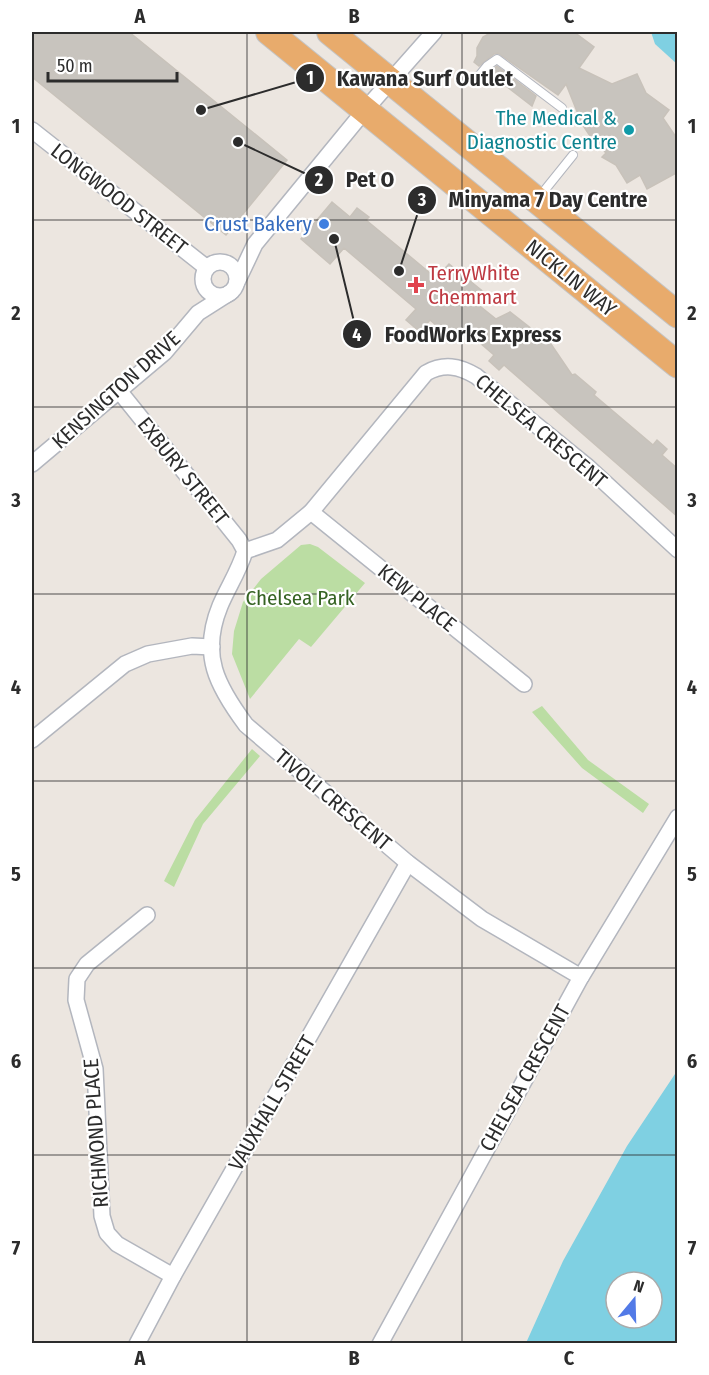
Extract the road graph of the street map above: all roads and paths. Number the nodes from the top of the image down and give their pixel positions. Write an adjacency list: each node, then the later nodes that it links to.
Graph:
1 (269, 32): 7 (highway, NICKLIN WAY)
2 (330, 32): 5 (highway, NICKLIN WAY)
3 (434, 32): 5 (street)
4 (478, 77): 6 (lane)
5 (391, 81): 7 (street); 10 (highway, NICKLIN WAY)
6 (562, 108)
7 (365, 110): 11 (street); 18 (highway, NICKLIN WAY)
8 (32, 130): 13 (street, LONGWOOD STREET)
9 (573, 155): 10 (lane)
10 (537, 201): 17 (highway, NICKLIN WAY)
11 (255, 244): 12 (street); 14 (street)
12 (224, 262): 13 (street); 14 (street)
13 (207, 268): 15 (street)
14 (234, 287): 15 (street); 16 (street, KENSINGTON DRIVE)
15 (206, 289): 16 (street, KENSINGTON DRIVE)
16 (198, 313): 19 (street, KENSINGTON DRIVE)
17 (678, 315)
18 (678, 365)
19 (120, 392): 20 (street, KENSINGTON DRIVE); 23 (street, EXBURY STREET)
20 (32, 464)
21 (311, 512): 22 (street, CHELSEA CRESCENT); 23 (street, CHELSEA CRESCENT); 25 (street, KEW PLACE)
22 (678, 550)
23 (245, 551): 24 (street, TIVOLI CRESCENT)
24 (212, 647): 26 (street); 28 (street, TIVOLI CRESCENT)
25 (524, 684)
26 (32, 740)
27 (678, 817): 30 (street, CHELSEA CRESCENT)
28 (408, 863): 30 (street, TIVOLI CRESCENT); 31 (street, VAUXHALL STREET)
29 (147, 915): 31 (street, RICHMOND PLACE)
30 (581, 977): 33 (street, CHELSEA CRESCENT)
31 (173, 1276): 32 (street, VAUXHALL STREET)
32 (137, 1344)
33 (380, 1344)

